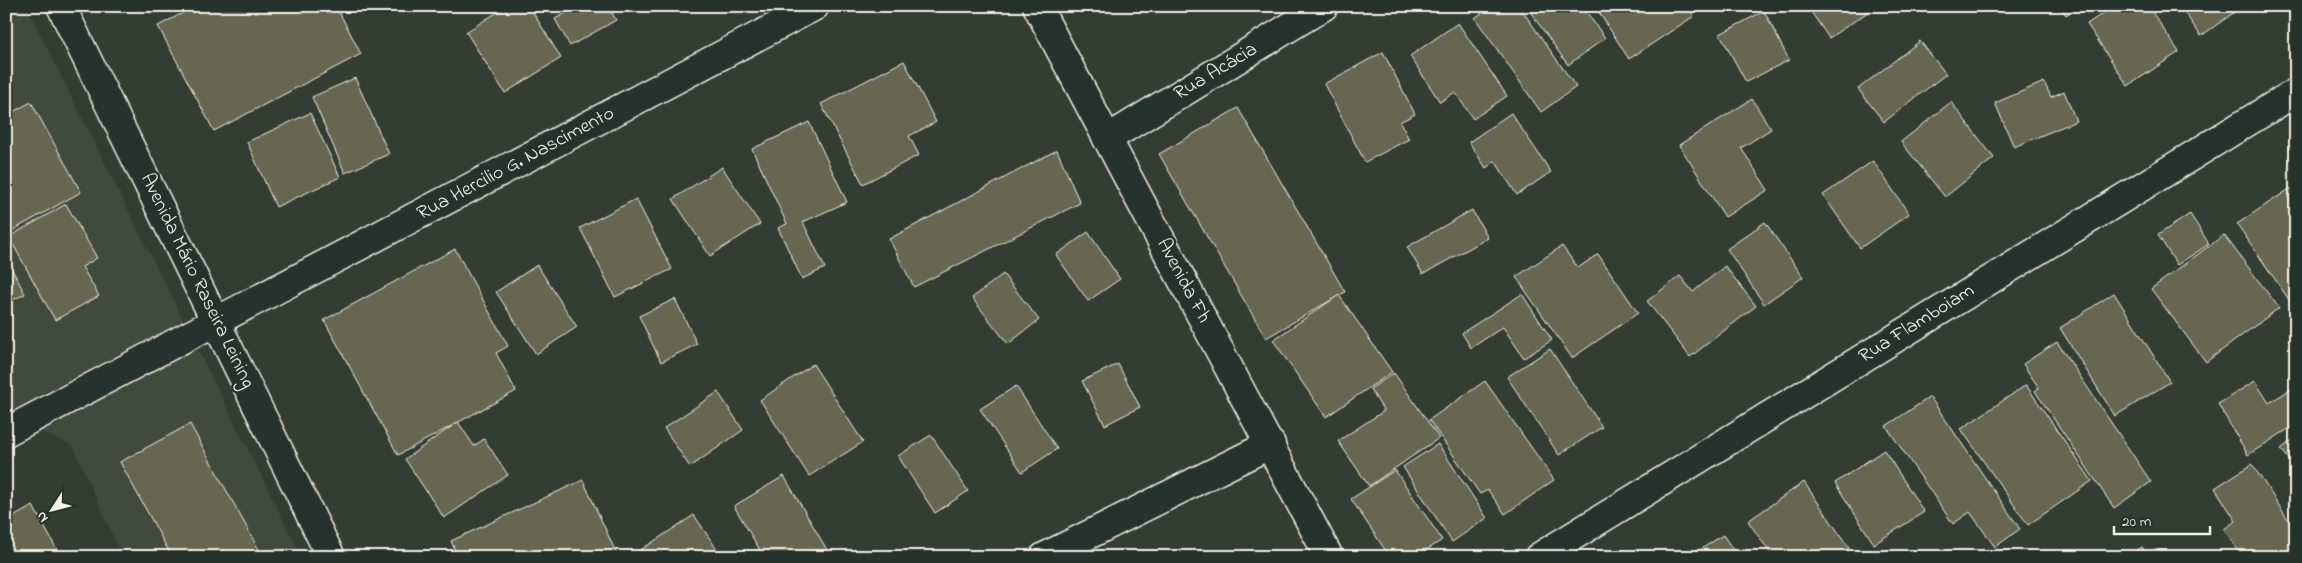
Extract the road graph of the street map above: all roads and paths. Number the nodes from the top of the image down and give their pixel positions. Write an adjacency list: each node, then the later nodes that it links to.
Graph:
1 (61, 6): 7 (street, Avenida Mário Raseira Leining)
2 (815, 6): 7 (street, Rua Hercilio G. Nascimento)
3 (1037, 6): 6 (street, Avenida Fh)
4 (1324, 6): 6 (street, Rua Acácia)
5 (2296, 92): 13 (street, Rua Flamboiam)
6 (1107, 139): 9 (street, Avenida Fh)
7 (218, 322): 8 (street, Rua Hercilio G. Nascimento); 10 (street, Avenida Mário Raseira Leining)
8 (6, 432)
9 (1271, 444): 11 (street); 12 (street, Avenida Fh)
10 (331, 557)
11 (1044, 557)
12 (1329, 557)
13 (1539, 557)

